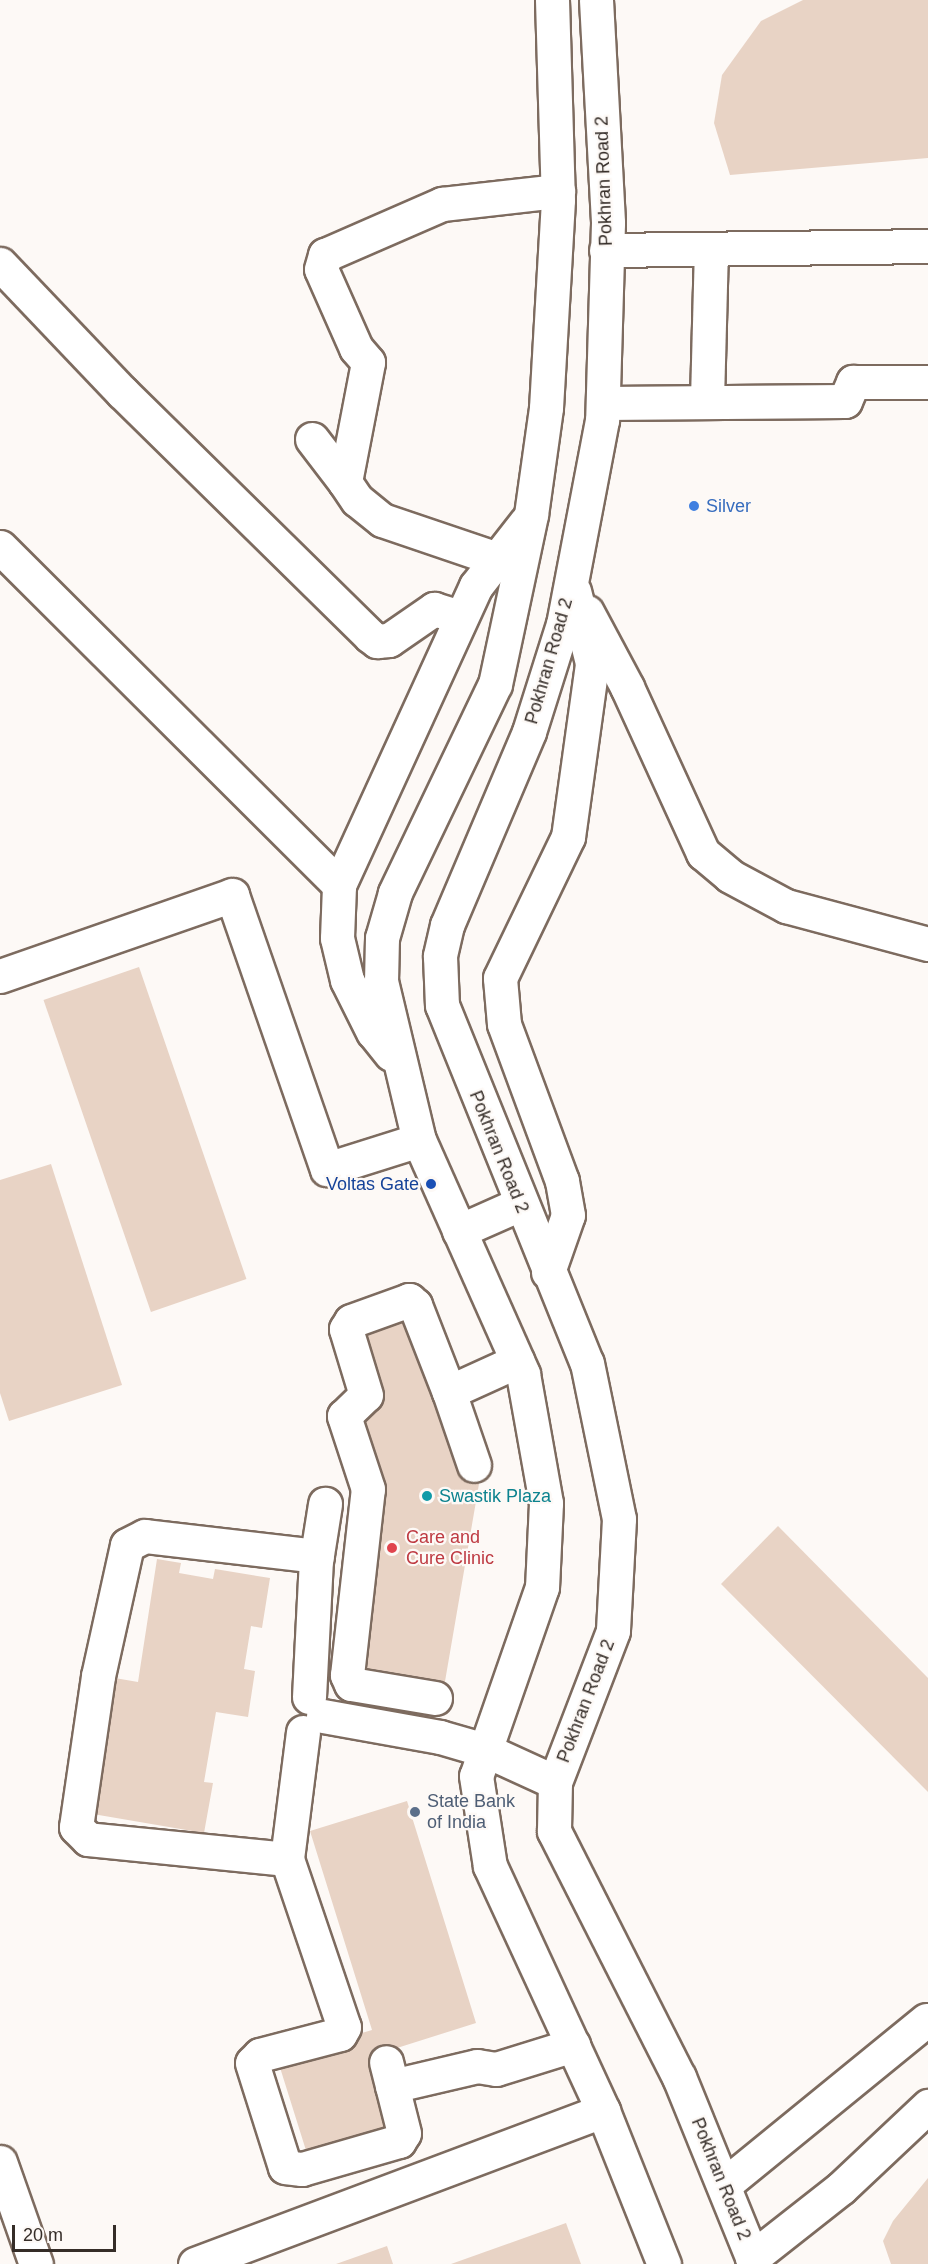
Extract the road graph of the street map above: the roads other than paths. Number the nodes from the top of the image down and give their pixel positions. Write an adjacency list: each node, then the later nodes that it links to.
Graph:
1 (552, 0): 3 (main road)
2 (596, 0): 6 (main road, Pokhran Road 2)
3 (558, 192): 12 (main road); 13 (main road)
4 (928, 246): 5 (main road)
5 (711, 249): 6 (main road); 9 (main road)
6 (606, 250): 10 (main road, Pokhran Road 2)
7 (0, 264): 17 (main road)
8 (928, 382): 9 (main road)
9 (707, 400): 10 (main road)
10 (604, 403): 16 (main road, Pokhran Road 2)
11 (312, 439): 12 (main road)
12 (345, 482): 15 (main road)
13 (531, 515): 15 (main road); 21 (main road)
14 (0, 547): 18 (main road)
15 (497, 559): 17 (main road)
16 (571, 579): 19 (main road); 23 (main road, Pokhran Road 2); 25 (main road)
17 (461, 617): 18 (main road)
18 (339, 885): 21 (main road)
19 (928, 944)
20 (0, 976): 22 (main road)
21 (401, 1068): 22 (main road)
22 (419, 1140): 24 (main road)
23 (520, 1204): 24 (main road); 25 (main road, Pokhran Road 2)
24 (459, 1231): 26 (main road)
25 (548, 1272): 34 (main road, Pokhran Road 2)
26 (517, 1361): 27 (main road); 33 (main road)
27 (449, 1392): 28 (main road); 31 (main road)
28 (474, 1465)
29 (325, 1503): 30 (main road)
30 (317, 1556): 32 (main road); 35 (main road)
31 (435, 1698)
32 (312, 1715): 33 (main road); 35 (main road)
33 (485, 1750): 34 (main road); 37 (main road)
34 (555, 1782): 41 (main road, Pokhran Road 2)
35 (287, 1859): 37 (main road)
36 (926, 2020): 41 (main road)
37 (573, 2045): 39 (main road)
38 (928, 2106): 42 (main road)
39 (603, 2111): 44 (main road); 45 (main road)
40 (0, 2162): 43 (main road)
41 (724, 2185): 42 (main road, Pokhran Road 2)
42 (753, 2261)
43 (36, 2264)
44 (195, 2264)
45 (664, 2264)

